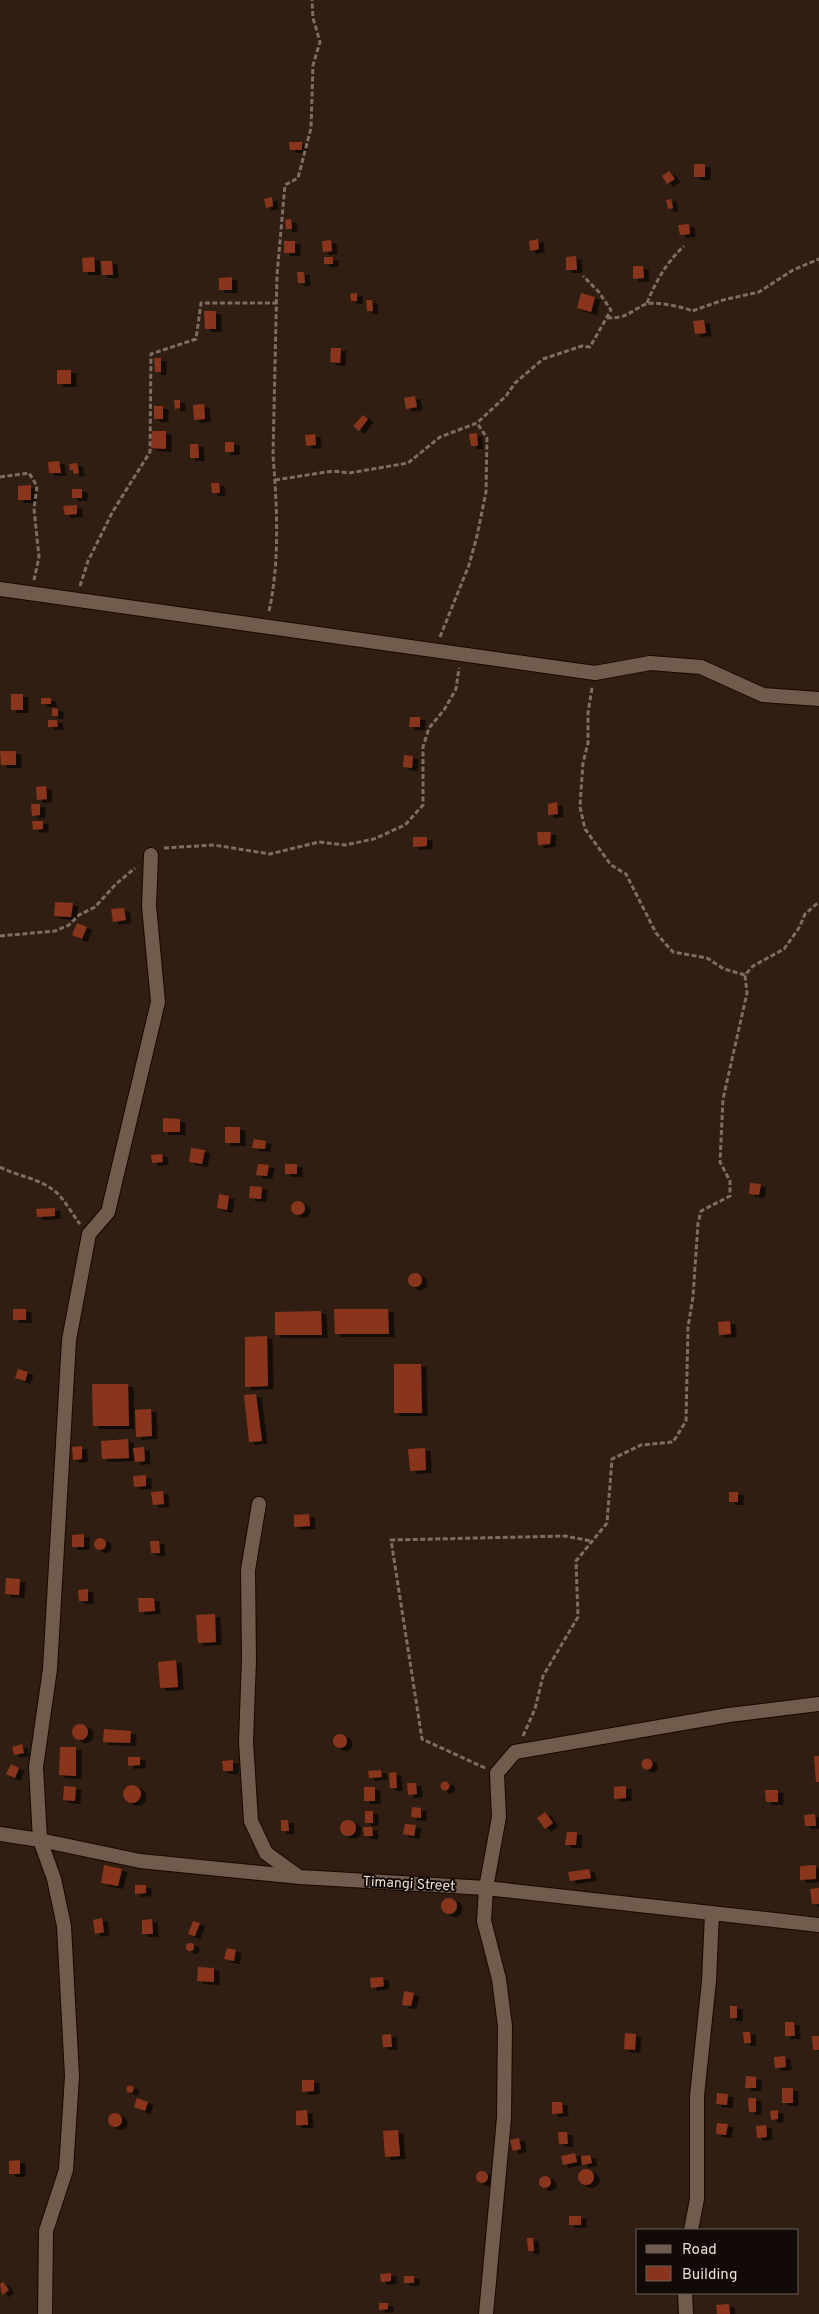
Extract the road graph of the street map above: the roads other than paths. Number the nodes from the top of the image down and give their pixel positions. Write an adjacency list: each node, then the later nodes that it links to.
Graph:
1 (0, 588): 2 (street)
2 (819, 699)
3 (150, 855): 7 (street)
4 (259, 1504): 8 (street)
5 (819, 1704): 9 (street)
6 (0, 1834): 7 (street, Timangi Street)
7 (40, 1840): 8 (street, Timangi Street); 14 (street)
8 (300, 1877): 9 (street, Timangi Street)
9 (486, 1888): 10 (street, Timangi Street); 15 (street)
10 (712, 1913): 11 (street, Timangi Street); 12 (street)
11 (819, 1925)
12 (692, 2229)
13 (685, 2294): 16 (street)
14 (45, 2314)
15 (486, 2314)
16 (686, 2314)

